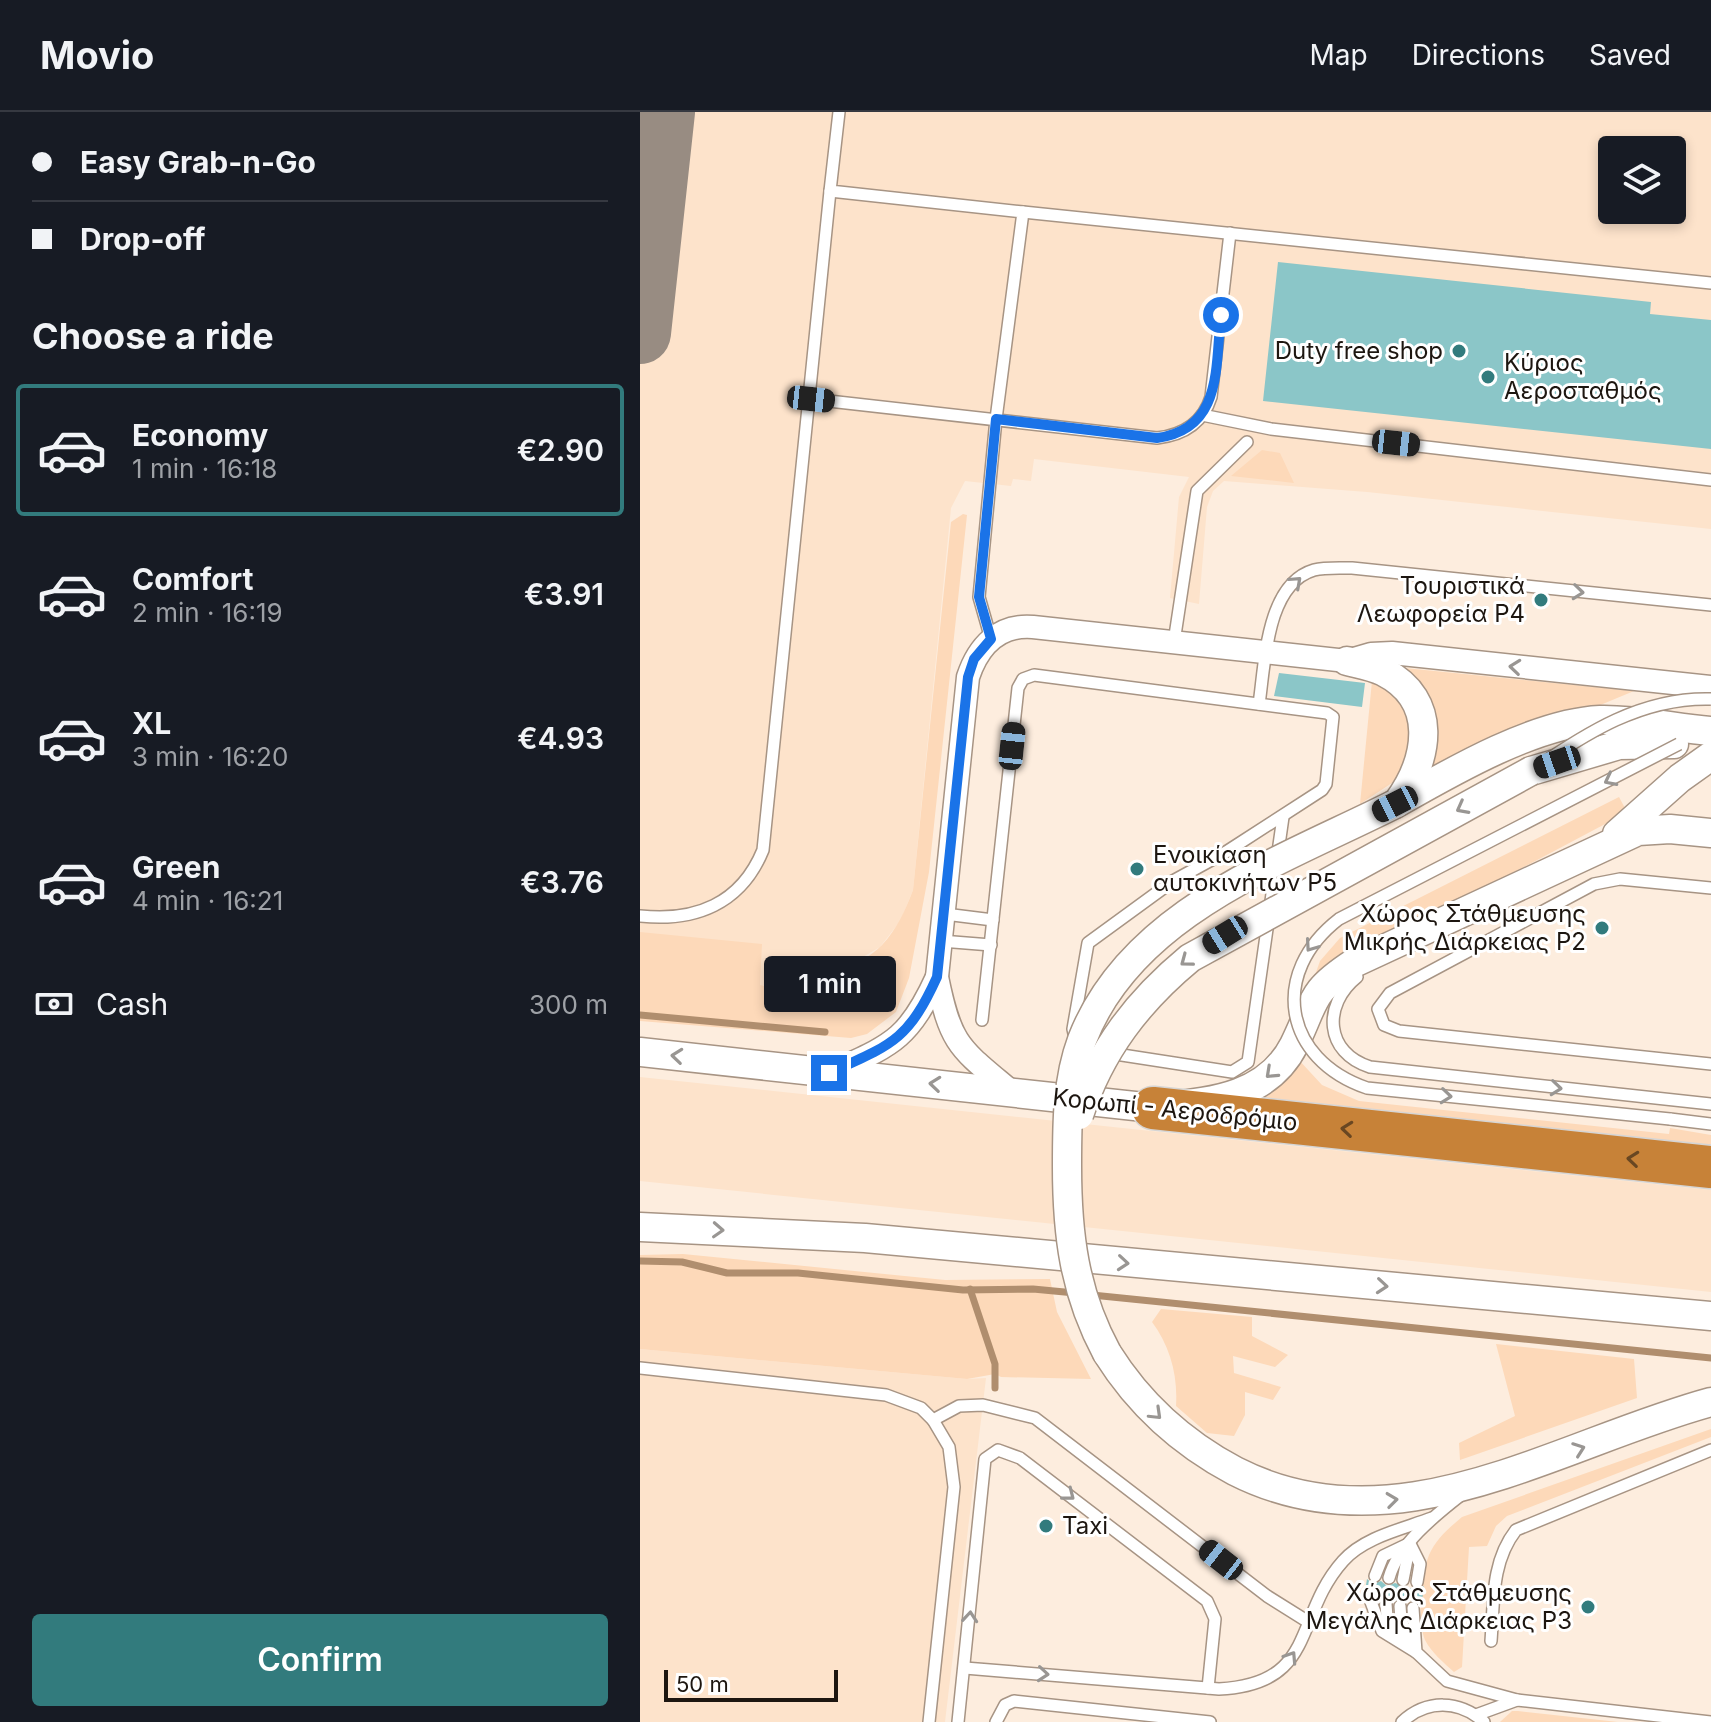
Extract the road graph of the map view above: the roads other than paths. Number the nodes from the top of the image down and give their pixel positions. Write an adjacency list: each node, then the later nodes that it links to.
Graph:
1 (839, 112): 2 (lane)
2 (830, 191): 3 (lane); 6 (lane)
3 (1023, 212): 4 (lane); 8 (lane)
4 (1230, 233): 5 (lane); 7 (lane)
5 (1711, 283)
6 (811, 399): 8 (lane); 27 (lane)
7 (1202, 415): 8 (lane); 10 (lane)
8 (996, 419): 12 (lane)
9 (1247, 442): 13 (lane)
10 (1711, 480)
11 (1711, 605): 14 (lane, one-way to 11)
12 (991, 639): 13 (street); 26 (street)
13 (1174, 642): 14 (street)
14 (1267, 652): 15 (street); 18 (lane)
15 (1347, 661): 16 (street, one-way to 15); 21 (street)
16 (1711, 687)
17 (1711, 699): 20 (lane, bridge)
18 (1259, 704): 22 (lane); 28 (lane)
19 (1702, 744): 20 (street, bridge); 21 (street); 24 (street); 40 (lane, one-way to 40, bridge)
20 (1531, 771): 42 (street, one-way to 42, bridge)
21 (1396, 803): 42 (street, bridge)
22 (1283, 817): 22 (lane)
23 (1711, 833): 24 (street)
24 (1604, 845): 29 (street)
25 (1711, 888): 35 (lane)
26 (945, 914): 28 (lane); 30 (street)
27 (640, 916)
28 (993, 920): 31 (lane)
29 (1424, 932): 38 (lane, one-way to 38); 39 (street, one-way to 39)
30 (941, 941): 31 (lane); 32 (street)
31 (991, 945): 33 (lane)
32 (937, 977): 36 (street); 37 (street)
33 (982, 1020)
34 (640, 1052): 36 (street, Κορωπί - Αεροδρόμιο, one-way to 34)
35 (1711, 1064)
36 (829, 1073): 37 (street, Κορωπί - Αεροδρόμιο, one-way to 36)
37 (1013, 1093): 39 (street, Κορωπί - Αεροδρόμιο)
38 (1711, 1104)
39 (1153, 1108): 41 (highway, Κορωπί - Αεροδρόμιο, one-way to 39)
40 (1711, 1124)
41 (1711, 1167)
42 (1067, 1171): 49 (street, one-way to 49, bridge)
43 (640, 1227): 44 (street, one-way to 44)
44 (1711, 1316)
45 (640, 1368): 47 (lane)
46 (1711, 1402): 49 (street, one-way to 46)
47 (933, 1420): 60 (lane); 69 (lane)
48 (1711, 1450): 61 (lane)
49 (1506, 1476): 50 (lane)
50 (1432, 1518): 51 (lane); 60 (lane)
51 (1410, 1544): 52 (lane); 53 (lane); 54 (lane); 55 (lane)
52 (1375, 1576)
53 (1389, 1578)
54 (1403, 1580)
55 (1417, 1582)
56 (1371, 1602): 62 (lane)
57 (1386, 1604): 62 (lane)
58 (1400, 1606): 62 (lane)
59 (1413, 1608): 62 (lane)
60 (1310, 1623): 65 (lane, one-way to 60)
61 (1491, 1641)
62 (1416, 1652): 64 (lane)
63 (965, 1668): 65 (lane, one-way to 65); 65 (lane, one-way to 65); 70 (lane)
64 (1447, 1681): 66 (lane); 67 (lane)
65 (1208, 1688)
66 (1517, 1700): 68 (lane); 74 (lane)
67 (1461, 1707): 68 (lane); 73 (lane)
68 (1480, 1718)
69 (929, 1722)
70 (958, 1722)
71 (996, 1722): 72 (lane)
72 (1210, 1722)
73 (1402, 1722)
74 (1711, 1722)

